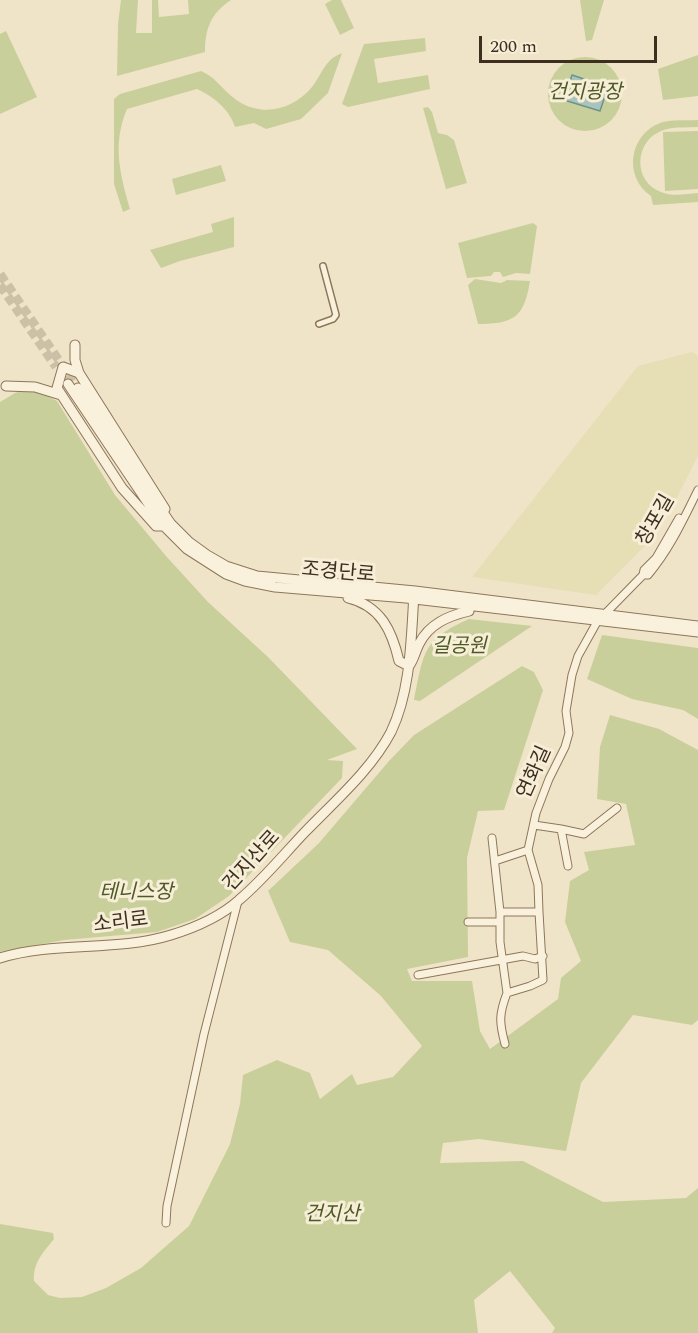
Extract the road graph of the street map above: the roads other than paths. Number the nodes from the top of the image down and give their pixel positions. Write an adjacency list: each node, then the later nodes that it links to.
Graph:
1 (323, 266): 2 (street)
2 (319, 324)
3 (75, 345): 4 (street)
4 (73, 379): 6 (street); 9 (street, 조경단로); 9 (street)
5 (6, 386): 6 (street)
6 (61, 395): 9 (street)
7 (698, 481): 10 (street, 창포길)
8 (698, 490): 10 (street, 창포길)
9 (167, 525): 11 (street, 조경단로); 12 (street, 조경단로)
10 (643, 575): 14 (street, 창포길)
11 (326, 591): 12 (street, 조경단로); 17 (street)
12 (414, 595): 13 (street, 조경단로); 14 (street, 조경단로); 17 (street, 건지산로)
13 (469, 606): 14 (street, 조경단로); 17 (street)
14 (600, 618): 15 (street, 조경단로); 16 (street, 조경단로); 19 (street, 연화길)
15 (698, 626)
16 (698, 632)
17 (409, 666): 25 (street, 건지산로)
18 (617, 808): 20 (street)
19 (534, 825): 20 (street); 22 (street, 연화길)
20 (561, 830): 24 (street)
21 (492, 838): 23 (street)
22 (528, 850): 23 (street); 27 (street, 연화길)
23 (495, 861): 26 (street)
24 (568, 866)
25 (238, 901): 31 (street, 소리로); 36 (street, 건지산로)
26 (500, 912): 27 (street); 29 (street)
27 (539, 912): 30 (street, 연화길)
28 (468, 922): 29 (street)
29 (500, 922): 32 (street)
30 (543, 956): 32 (street); 34 (street, 연화길)
31 (0, 958)
32 (504, 960): 33 (street); 34 (street)
33 (418, 975)
34 (507, 993): 35 (street)
35 (505, 1044)
36 (166, 1223)

